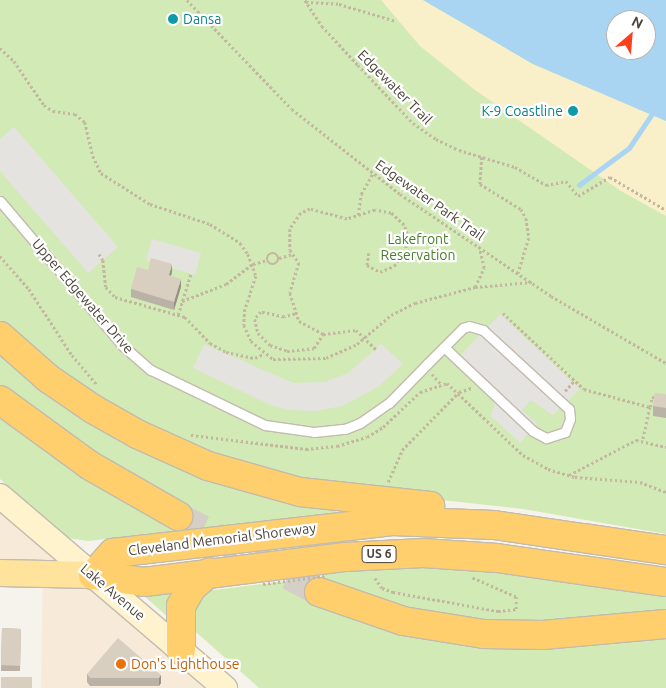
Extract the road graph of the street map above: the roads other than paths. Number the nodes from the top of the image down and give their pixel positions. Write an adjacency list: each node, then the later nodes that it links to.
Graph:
1 (0, 201): 3 (lane, Upper Edgewater Drive)
2 (0, 336): 7 (highway)
3 (444, 347): 3 (lane, Upper Edgewater Drive)
4 (0, 400): 6 (highway)
5 (0, 496): 11 (street, Lake Avenue)
6 (178, 516)
7 (519, 529): 8 (highway, Cleveland Memorial Shoreway); 11 (highway, Cleveland Memorial Shoreway)
8 (666, 550)
9 (210, 572): 11 (highway, US 6); 13 (highway, US 6); 15 (highway)
10 (0, 574): 11 (main road, US 6)
11 (93, 575): 15 (street, Lake Avenue)
12 (323, 581): 14 (highway)
13 (666, 582)
14 (666, 624)
15 (181, 650): 16 (street, Lake Avenue)
16 (224, 688)

